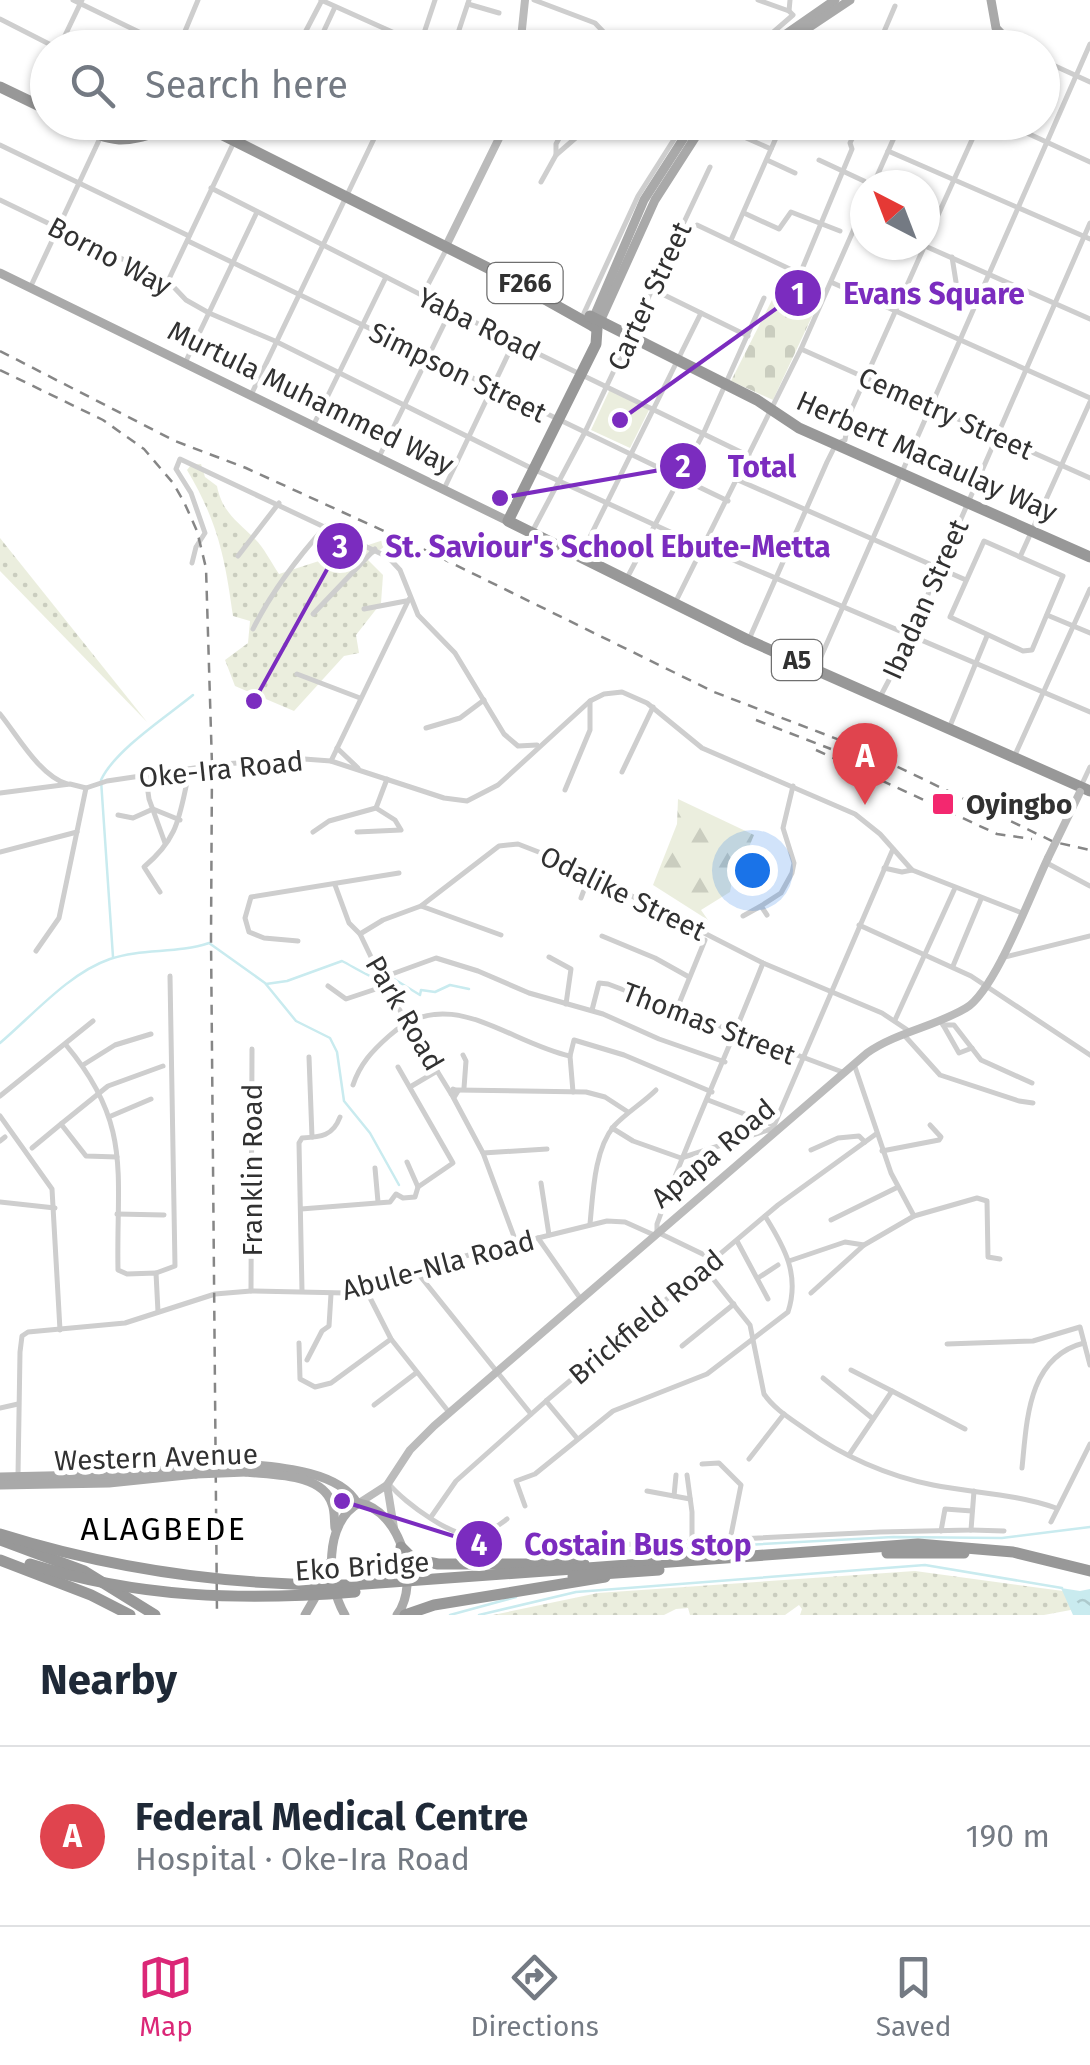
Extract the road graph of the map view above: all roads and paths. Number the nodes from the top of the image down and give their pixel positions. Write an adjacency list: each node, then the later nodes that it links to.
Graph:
1 (73, 0): 11 (street)
2 (321, 0): 15 (street); 22 (street)
3 (435, 0): 25 (street)
4 (525, 0): 27 (street)
5 (534, 0): 28 (street)
6 (758, 0): 16 (street)
7 (790, 0): 16 (street)
8 (850, 0): 13 (main road)
9 (991, 0): 33 (main road)
10 (195, 1): 21 (street)
11 (81, 2): 19 (street); 20 (street)
12 (468, 2): 17 (street); 26 (street)
13 (830, 5): 30 (main road); 31 (main road)
14 (895, 6): 32 (street)
15 (336, 7): 23 (street); 24 (street)
16 (789, 10): 29 (street)
17 (499, 13)
18 (0, 19): 34 (street)
19 (67, 30)
20 (138, 30)
21 (183, 30)
22 (306, 30)
23 (324, 30)
24 (385, 30)
25 (425, 30)
26 (459, 30)
27 (522, 30)
28 (601, 30)
29 (776, 30)
30 (793, 30)
31 (800, 30)
32 (885, 30)
33 (998, 30)
34 (30, 34)
35 (1090, 44): 37 (street)
36 (1062, 70): 37 (street); 40 (street)
37 (1077, 76): 38 (street); 40 (street)
38 (1090, 82)
39 (0, 85): 41 (highway)
40 (1071, 91): 42 (street)
41 (30, 99)
42 (1060, 114)
43 (100, 140): 73 (street)
44 (234, 140): 75 (street); 76 (highway, Herbert Macaulay Way / F266)
45 (246, 140): 76 (highway, Herbert Macaulay Way / F266)
46 (373, 140): 76 (street)
47 (498, 140): 92 (street)
48 (558, 140): 63 (street)
49 (573, 140): 63 (street)
50 (674, 140): 116 (street)
51 (682, 140): 116 (main road)
52 (693, 140): 116 (main road)
53 (751, 140): 61 (street)
54 (775, 140): 61 (street)
55 (853, 140): 69 (street)
56 (892, 140): 62 (street)
57 (972, 140): 72 (street)
58 (1043, 140): 59 (street)
59 (1047, 142): 66 (street); 78 (street)
60 (0, 145): 73 (street, Simpson Street)
61 (771, 149): 64 (street)
62 (888, 150): 68 (street); 72 (street)
63 (556, 155): 74 (street)
64 (766, 160): 70 (street); 81 (street)
65 (819, 160): 69 (street)
66 (1090, 162)
67 (710, 167): 106 (street, Carter Street)
68 (880, 170)
69 (842, 171): 71 (street); 84 (street)
70 (795, 173)
71 (850, 175)
72 (954, 179): 78 (street); 79 (street)
73 (79, 182): 85 (street); 87 (street, Simpson Street)
74 (541, 182)
75 (212, 188): 80 (street, Yaba Road); 87 (street)
76 (346, 194): 91 (street); 92 (highway, Herbert Macaulay Way / F266)
77 (0, 200): 85 (street, Borno Way)
78 (1018, 208): 88 (street); 98 (street)
79 (940, 210)
80 (257, 212): 91 (street, Yaba Road); 96 (street)
81 (744, 214): 84 (street); 89 (street)
82 (1090, 223): 88 (street, Ibadan Street)
83 (697, 224): 89 (street)
84 (821, 224): 86 (street); 99 (street)
85 (58, 228): 101 (street, Borno Way); 105 (street)
86 (840, 231)
87 (188, 238): 96 (street, Simpson Street); 101 (street)
88 (1087, 238): 110 (street, Ibadan Street)
89 (730, 240): 99 (street)
90 (850, 243): 103 (street)
91 (322, 246): 100 (street, Yaba Road); 107 (street)
92 (447, 246): 108 (street); 116 (highway, Herbert Macaulay Way / F266)
93 (940, 252): 94 (street)
94 (952, 257): 98 (street); 104 (street)
95 (918, 260): 113 (street)
96 (232, 262): 107 (street, Simpson Street); 112 (street)
97 (0, 273): 105 (main road, Murtula Muhammed Way / A5)
98 (989, 273): 110 (street); 120 (street)
99 (800, 274): 102 (street)
100 (386, 278): 108 (street, Yaba Road); 117 (street)
101 (168, 281): 112 (street, Borno Way)
102 (815, 281)
103 (832, 282): 113 (street); 123 (street)
104 (956, 282)
105 (30, 288): 126 (main road, Murtula Muhammed Way / A5)
106 (652, 290): 114 (street); 119 (street, Carter Street)
107 (298, 293): 117 (street, Simpson Street); 121 (street)
108 (422, 296): 111 (street, Yaba Road)
109 (764, 298): 118 (street)
110 (1055, 304): 115 (street); 127 (street, Ibadan Street)
111 (451, 310): 122 (street, Yaba Road); 124 (street)
112 (209, 312): 121 (street, Borno Way); 126 (street)
113 (896, 312): 120 (street); 130 (street)
114 (701, 314): 118 (street); 125 (street)
115 (1090, 319)
116 (591, 321): 119 (highway, Herbert Macaulay Way / F266); 129 (highway)
117 (364, 326): 124 (street, Simpson Street); 128 (street)
118 (748, 336): 131 (street)
119 (630, 338): 125 (highway, Herbert Macaulay Way / F266); 132 (street, Carter Street)
120 (960, 340): 127 (street); 137 (street)
121 (276, 341): 128 (street, Borno Way); 134 (street)
122 (514, 342): 129 (street, Yaba Road); 133 (street)
123 (801, 349): 130 (street, Cemetry Street); 139 (street)
124 (429, 356): 133 (street, Simpson Street); 136 (street)
125 (677, 361): 131 (highway, Herbert Macaulay Way / F266); 138 (street)
126 (185, 363): 134 (main road, Murtula Muhammed Way / A5)
127 (1026, 369): 135 (street); 144 (street, Ibadan Street)
128 (340, 372): 136 (street, Borno Way); 141 (street)
129 (581, 374): 132 (street, Yaba Road); 140 (highway)
130 (866, 377): 137 (street, Cemetry Street); 146 (street)
131 (726, 385): 139 (highway, Herbert Macaulay Way / F266); 143 (street)
132 (606, 386): 138 (street, Yaba Road); 142 (street, Carter Street)
133 (492, 389): 140 (street, Simpson Street); 145 (street)
134 (250, 396): 141 (main road, Murtula Muhammed Way / A5)
135 (1090, 400): 150 (street)
136 (406, 404): 145 (street, Borno Way); 149 (street)
137 (930, 407): 144 (street, Cemetry Street); 152 (street)
138 (656, 410): 143 (street, Yaba Road); 147 (street)
139 (771, 411): 146 (highway, Herbert Macaulay Way / F266); 148 (street)
140 (558, 420): 142 (street, Simpson Street); 151 (highway)
141 (313, 426): 149 (main road, Murtula Muhammed Way / A5)
142 (584, 432): 147 (street, Simpson Street); 156 (street, Carter Street)
143 (704, 432): 148 (street, Yaba Road); 153 (street)
144 (997, 437): 150 (street, Cemetry Street); 160 (street, Ibadan Street)
145 (468, 438): 151 (street, Borno Way); 157 (street)
146 (836, 444): 152 (highway, Herbert Macaulay Way / F266); 162 (street)
147 (632, 455): 153 (street, Simpson Street); 159 (street)
148 (749, 456): 155 (street)
149 (379, 457): 157 (main road, Murtula Muhammed Way / A5)
150 (1062, 465): 154 (street, Cemetry Street); 167 (street)
151 (533, 469): 156 (street, Borno Way); 163 (highway)
152 (900, 474): 160 (highway, Herbert Macaulay Way / F266); 168 (street)
153 (681, 478): 158 (street, Simpson Street); 165 (street)
154 (1090, 478)
155 (738, 480): 158 (street); 162 (street)
156 (560, 481): 159 (street, Borno Way); 166 (street, Carter Street)
157 (444, 490): 163 (main road, Murtula Muhammed Way / A5)
158 (728, 501): 169 (street)
159 (608, 502): 165 (street, Borno Way); 171 (street)
160 (968, 502): 167 (highway, Herbert Macaulay Way / F266); 176 (street, Ibadan Street)
161 (279, 503): 164 (street); 172 (street); 175 (street)
162 (805, 511): 168 (street); 177 (street)
163 (508, 521): 166 (highway, Murtula Muhammed Way / A5)
164 (326, 526): 170 (street); 190 (street)
165 (656, 526): 169 (street, Borno Way); 178 (street)
166 (532, 532): 171 (highway, Murtula Muhammed Way / A5)
167 (1034, 532): 173 (street); 174 (highway, Herbert Macaulay Way / F266)
168 (872, 538): 176 (street); 183 (street)
169 (705, 548): 177 (street, Borno Way); 182 (street)
170 (374, 550): 181 (street); 185 (street)
171 (580, 555): 178 (highway, Murtula Muhammed Way / A5)
172 (238, 556)
173 (1020, 557): 179 (street); 187 (street)
174 (1090, 557)
175 (192, 563)
176 (940, 568): 179 (street); 191 (street, Ibadan Street)
177 (776, 577): 183 (street, Borno Way); 194 (street)
178 (627, 578): 182 (highway, Murtula Muhammed Way / A5)
179 (966, 580): 193 (street)
180 (1090, 590): 189 (street)
181 (409, 599): 184 (street); 186 (street); 188 (street)
182 (674, 603): 194 (highway, Murtula Muhammed Way / A5)
183 (843, 604): 191 (street, Borno Way); 196 (street)
184 (364, 608)
185 (312, 614)
186 (418, 615): 188 (street); 201 (street)
187 (1047, 615): 189 (street); 193 (street)
188 (400, 616): 199 (street)
189 (1073, 626): 192 (street); 198 (street)
190 (253, 629)
191 (911, 634): 195 (street, Borno Way); 200 (street, Ibadan Street)
192 (1090, 634)
193 (986, 636): 195 (street)
194 (748, 640): 196 (highway, Murtula Muhammed Way / A5)
195 (975, 662): 198 (street, Borno Way); 208 (street)
196 (816, 668): 200 (highway, Murtula Muhammed Way / A5)
197 (297, 674): 199 (street)
198 (1043, 692): 204 (street, Borno Way); 211 (street)
199 (360, 698): 210 (street)
200 (879, 699): 206 (highway, Murtula Muhammed Way / A5)
201 (484, 700): 207 (street); 209 (street)
202 (590, 701): 203 (street); 209 (street, Oke-Ira Road); 222 (street)
203 (654, 707): 216 (street); 220 (street)
204 (1090, 712)
205 (0, 714): 219 (street)
206 (930, 719): 208 (highway, Murtula Muhammed Way / A5); 211 (street)
207 (426, 728)
208 (948, 728): 211 (highway, Murtula Muhammed Way / A5)
209 (540, 744): 218 (street, Oke-Ira Road)
210 (336, 748): 212 (street); 215 (street)
211 (1010, 758): 223 (highway, Murtula Muhammed Way / A5)
212 (331, 762): 214 (street, Oke-Ira Road); 215 (street, Oke-Ira Road)
213 (1090, 768): 223 (street)
214 (190, 769): 217 (street, Oke-Ira Road); 228 (street)
215 (360, 770): 218 (street, Oke-Ira Road)
216 (622, 772)
217 (146, 776): 221 (street, Oke-Ira Road); 225 (street)
218 (386, 779): 226 (street)
219 (70, 784): 221 (street); 224 (street)
220 (793, 786): 233 (street); 247 (street)
221 (86, 788): 229 (street)
222 (565, 790)
223 (1085, 792): 235 (street, Apapa Road, bridge)
224 (0, 793)
225 (153, 808): 227 (street); 228 (street); 232 (street)
226 (376, 808): 230 (street); 231 (street)
227 (118, 815)
228 (180, 820): 232 (street)
229 (77, 832): 234 (street); 258 (street)
230 (313, 832)
231 (356, 832)
232 (165, 846): 243 (street)
233 (892, 849): 236 (street); 237 (street)
234 (0, 852)
235 (1047, 860): 241 (street); 248 (street, Apapa Road)
236 (884, 868): 237 (street); 251 (street)
237 (912, 870): 242 (street)
238 (399, 873): 240 (street)
239 (590, 874): 244 (street); 246 (street, Odalike Street); 262 (street, Odalike Street)
240 (335, 884): 252 (street, Park Road); 257 (street)
241 (1090, 886)
242 (955, 888): 245 (street); 259 (street)
243 (160, 892)
244 (581, 898)
245 (981, 900): 248 (street); 263 (street)
246 (421, 906): 252 (street, Odalike Street); 253 (street)
247 (761, 906): 249 (street); 250 (street)
248 (1022, 913): 261 (street, Apapa Road)
249 (767, 915)
250 (743, 916)
251 (858, 925): 259 (street); 269 (street)
252 (360, 934): 266 (street, Park Road)
253 (501, 935)
254 (602, 936): 265 (street)
255 (1090, 936): 261 (street)
256 (705, 940): 265 (street)
257 (298, 941)
258 (36, 951)
259 (926, 954): 263 (street); 273 (street)
260 (549, 958): 270 (street)
261 (1001, 958): 268 (street, Apapa Road)
262 (764, 962): 269 (street, Odalike Street); 279 (street)
263 (952, 967): 268 (street)
264 (170, 976): 353 (street)
265 (689, 977): 272 (street)
266 (383, 982): 267 (street); 270 (street); 275 (street, Park Road)
267 (328, 986)
268 (988, 986): 276 (street, Apapa Road); 285 (street)
269 (830, 991): 273 (street, Odalike Street); 287 (street)
270 (566, 1004): 271 (street)
271 (592, 1010): 272 (street, Thomas Street); 288 (street)
272 (676, 1011): 279 (street, Thomas Street)
273 (896, 1020): 277 (street, Odalike Street)
274 (94, 1021): 280 (street)
275 (407, 1022): 284 (street); 293 (street, Park Road); 296 (street)
276 (942, 1023): 277 (street, Apapa Road); 281 (street); 281 (street)
277 (906, 1033): 289 (street, Apapa Road); 306 (street, Odalike Street)
278 (151, 1034): 290 (street)
279 (736, 1034): 287 (street, Thomas Street); 288 (street)
280 (66, 1045): 290 (street); 303 (street)
281 (973, 1048): 295 (street)
282 (252, 1050): 356 (street, Franklin Road)
283 (463, 1055): 299 (street)
284 (570, 1056): 301 (street); 302 (street)
285 (1090, 1056)
286 (309, 1058): 316 (street)
287 (803, 1058): 294 (street, Thomas Street); 313 (street)
288 (725, 1062): 302 (street)
289 (854, 1064): 294 (street, Apapa Road); 315 (street)
290 (83, 1065): 300 (street)
291 (163, 1066): 300 (street)
292 (398, 1066): 297 (street)
293 (438, 1070): 297 (street); 299 (street, Park Road)
294 (845, 1072): 317 (street, Apapa Road)
295 (1032, 1083)
296 (353, 1086)
297 (410, 1086): 330 (street)
298 (656, 1090): 307 (street)
299 (456, 1091): 301 (street); 323 (street, Park Road)
300 (99, 1092): 309 (street); 311 (street)
301 (573, 1092): 307 (street)
302 (712, 1092): 305 (street)
303 (0, 1096)
304 (152, 1099): 309 (street)
305 (708, 1100): 313 (street); 325 (street)
306 (1034, 1103)
307 (628, 1112): 314 (street)
308 (0, 1116): 333 (street)
309 (110, 1116): 324 (street)
310 (340, 1117): 316 (street)
311 (61, 1124): 319 (street); 324 (street)
312 (930, 1126): 322 (street)
313 (772, 1127): 317 (street); 325 (street)
314 (612, 1128): 325 (street); 340 (street)
315 (876, 1134): 318 (street, Brickfield Road); 322 (street)
316 (312, 1138): 334 (street)
317 (769, 1140): 341 (street, Apapa Road)
318 (865, 1142): 321 (street); 337 (street, Brickfield Road)
319 (32, 1148)
320 (547, 1149): 323 (street)
321 (811, 1150)
322 (882, 1151): 329 (street)
323 (483, 1153): 345 (street, Park Road)
324 (118, 1157): 335 (street)
325 (681, 1158): 341 (street)
326 (407, 1162): 330 (street)
327 (375, 1168): 332 (street)
328 (541, 1183): 342 (street)
329 (898, 1187): 338 (street); 339 (street)
330 (418, 1188): 332 (street)
331 (0, 1202): 333 (street)
332 (378, 1202): 334 (street)
333 (55, 1208): 364 (street)
334 (300, 1209): 357 (street)
335 (117, 1214): 336 (street); 353 (street)
336 (164, 1215)
337 (765, 1216): 344 (street, Brickfield Road); 349 (street)
338 (914, 1216): 346 (street); 347 (street)
339 (831, 1220)
340 (590, 1224): 341 (street, Abule-Nla Road); 342 (street, Abule-Nla Road)
341 (655, 1234): 348 (street); 360 (street, Apapa Road)
342 (549, 1235): 343 (street, Abule-Nla Road)
343 (538, 1238): 345 (street, Abule-Nla Road); 360 (street)
344 (737, 1240): 348 (street, Brickfield Road); 354 (street)
345 (516, 1242): 352 (street, Abule-Nla Road)
346 (861, 1243): 349 (street); 358 (street)
347 (1000, 1259)
348 (714, 1260): 351 (street, Brickfield Road)
349 (790, 1262): 365 (street)
350 (778, 1265): 354 (street)
351 (705, 1269): 362 (street); 378 (street, Brickfield Road)
352 (416, 1271): 355 (street, Abule-Nla Road); 374 (street)
353 (156, 1272): 363 (street)
354 (758, 1278): 361 (street)
355 (364, 1286): 359 (street, Abule-Nla Road); 366 (street)
356 (251, 1291): 357 (street, Abule-Nla Road); 363 (street, Abule-Nla Road)
357 (302, 1292): 359 (street, Abule-Nla Road)
358 (810, 1293)
359 (331, 1294): 371 (street)
360 (580, 1298): 374 (street, Apapa Road)
361 (768, 1299)
362 (734, 1304): 365 (street); 370 (street)
363 (158, 1312): 364 (street, Abule-Nla Road)
364 (60, 1330): 379 (street, Abule-Nla Road)
365 (757, 1335): 384 (street); 387 (street)
366 (392, 1339): 367 (street); 375 (street)
367 (299, 1343)
368 (1084, 1343): 369 (street); 372 (street); 393 (street)
369 (948, 1344)
370 (682, 1346)
371 (307, 1360)
372 (1090, 1364)
373 (851, 1370): 377 (street)
374 (496, 1372): 382 (street, Apapa Road); 383 (street)
375 (416, 1373): 380 (street); 382 (street)
376 (822, 1378): 385 (street)
377 (892, 1391): 385 (street); 386 (street)
378 (546, 1402): 383 (street, Brickfield Road); 387 (street)
379 (18, 1404): 381 (street); 398 (street)
380 (374, 1406)
381 (0, 1408)
382 (450, 1413): 400 (street, Apapa Road)
383 (531, 1414): 409 (street, Brickfield Road)
384 (784, 1414): 389 (street); 390 (street)
385 (872, 1418): 389 (street)
386 (965, 1429)
387 (577, 1438): 406 (street)
388 (1090, 1444): 407 (street)
389 (849, 1455): 402 (street)
390 (749, 1458)
391 (702, 1464): 418 (street)
392 (246, 1468): 394 (main road, Western Avenue, bridge); 405 (main road, Western Avenue); 416 (main road, Western Avenue)
393 (1022, 1468)
394 (197, 1470): 398 (main road, Western Avenue); 399 (main road, Western Avenue)
395 (687, 1475): 404 (street)
396 (676, 1476): 403 (street)
397 (0, 1477): 398 (main road, Western Avenue)
398 (18, 1477)
399 (0, 1485)
400 (388, 1485): 405 (street, Apapa Road); 409 (street); 412 (street)
401 (647, 1491): 403 (street)
402 (974, 1491): 407 (street); 408 (street)
403 (674, 1496): 404 (street)
404 (690, 1500): 419 (street)
405 (358, 1503): 412 (main road, Western Avenue); 416 (main road)
406 (524, 1506)
407 (1056, 1508): 411 (street)
408 (972, 1511): 413 (street); 414 (street)
409 (430, 1517): 410 (street)
410 (507, 1518)
411 (1051, 1522)
412 (394, 1528): 420 (main road)
413 (970, 1530): 414 (street); 415 (street)
414 (941, 1531): 418 (street)
415 (1004, 1531)
416 (336, 1534): 421 (main road)
417 (0, 1537): 424 (highway, Eko Bridge, bridge); 429 (highway, bridge)
418 (730, 1540): 419 (street)
419 (692, 1542): 423 (street)
420 (401, 1547): 424 (highway, bridge); 432 (main road)
421 (333, 1550): 430 (main road); 431 (main road)
422 (0, 1557): 426 (highway, Eko Bridge, bridge); 428 (highway)
423 (540, 1557)
424 (614, 1564): 425 (highway, Eko Bridge, bridge)
425 (1090, 1571)
426 (629, 1572): 427 (highway, Eko Bridge, bridge); 433 (highway, bridge)
427 (1090, 1579)
428 (130, 1615)
429 (155, 1615)
430 (305, 1615)
431 (345, 1615)
432 (397, 1615)
433 (406, 1615)

